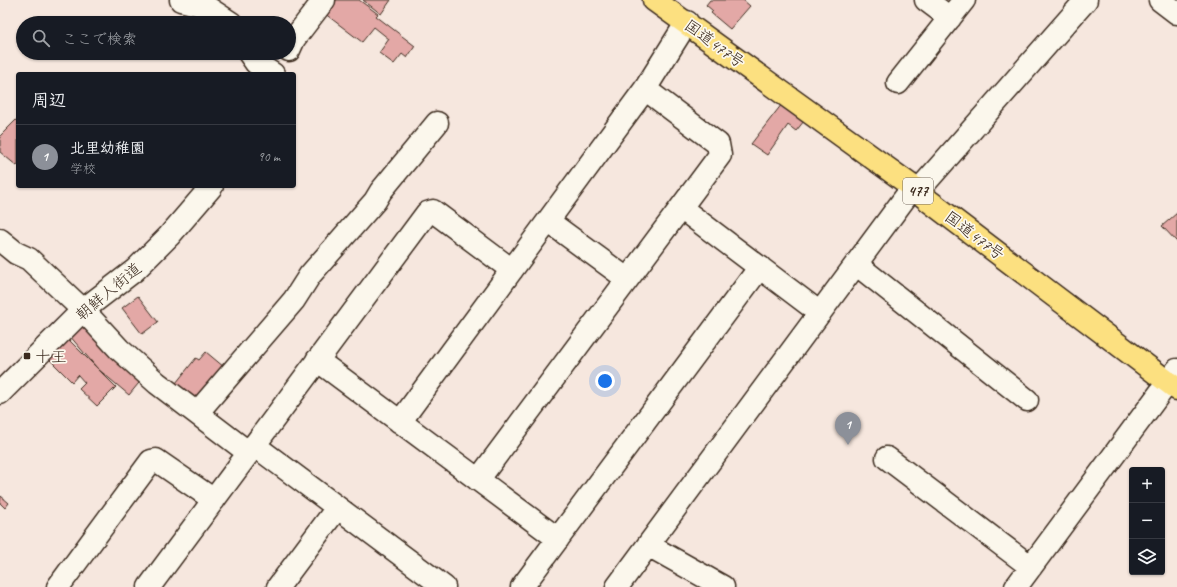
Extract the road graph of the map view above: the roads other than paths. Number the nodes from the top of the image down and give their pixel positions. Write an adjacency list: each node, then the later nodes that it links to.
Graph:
1 (181, 0): 9 (street)
2 (324, 0): 12 (street)
3 (654, 0): 11 (highway, 国道477号 / 477)
4 (926, 0): 10 (street)
5 (964, 0): 10 (street)
6 (1086, 0): 21 (street)
7 (1160, 0): 8 (street)
8 (1177, 12)
9 (220, 16)
10 (950, 18): 17 (street)
11 (687, 22): 18 (street); 21 (highway, 国道477号 / 477)
12 (296, 37)
13 (254, 60): 15 (street)
14 (285, 60): 16 (street)
15 (270, 72)
16 (279, 72)
17 (898, 84)
18 (645, 89): 22 (street); 23 (street)
19 (437, 123): 35 (street)
20 (210, 188): 29 (street, 朝鮮人街道)
21 (916, 189): 25 (street); 32 (highway, 国道477号 / 477)
22 (681, 208): 26 (street); 28 (street)
23 (548, 220): 27 (street); 28 (street)
24 (0, 240): 29 (street)
25 (856, 264): 30 (street); 34 (street)
26 (760, 267): 30 (street); 42 (street)
27 (512, 270): 31 (street); 36 (street)
28 (627, 279): 39 (street)
29 (83, 310): 33 (street, 朝鮮人街道); 35 (street)
30 (820, 313): 43 (street)
31 (317, 360): 36 (street); 37 (street)
32 (1174, 380): 44 (street)
33 (0, 393)
34 (1026, 400)
35 (197, 413): 37 (street)
36 (400, 422): 39 (street)
37 (251, 449): 40 (street); 41 (street)
38 (887, 458): 44 (street)
39 (478, 480): 42 (street)
40 (214, 500): 46 (street); 47 (street)
41 (337, 508): 48 (street); 49 (street)
42 (558, 539): 50 (street)
43 (648, 545): 45 (street); 51 (street)
44 (1031, 567): 53 (street)
45 (699, 582): 52 (street)
46 (58, 587)
47 (149, 587)
48 (278, 587)
49 (444, 587)
50 (522, 587)
51 (617, 587)
52 (723, 587)
53 (1016, 587)

